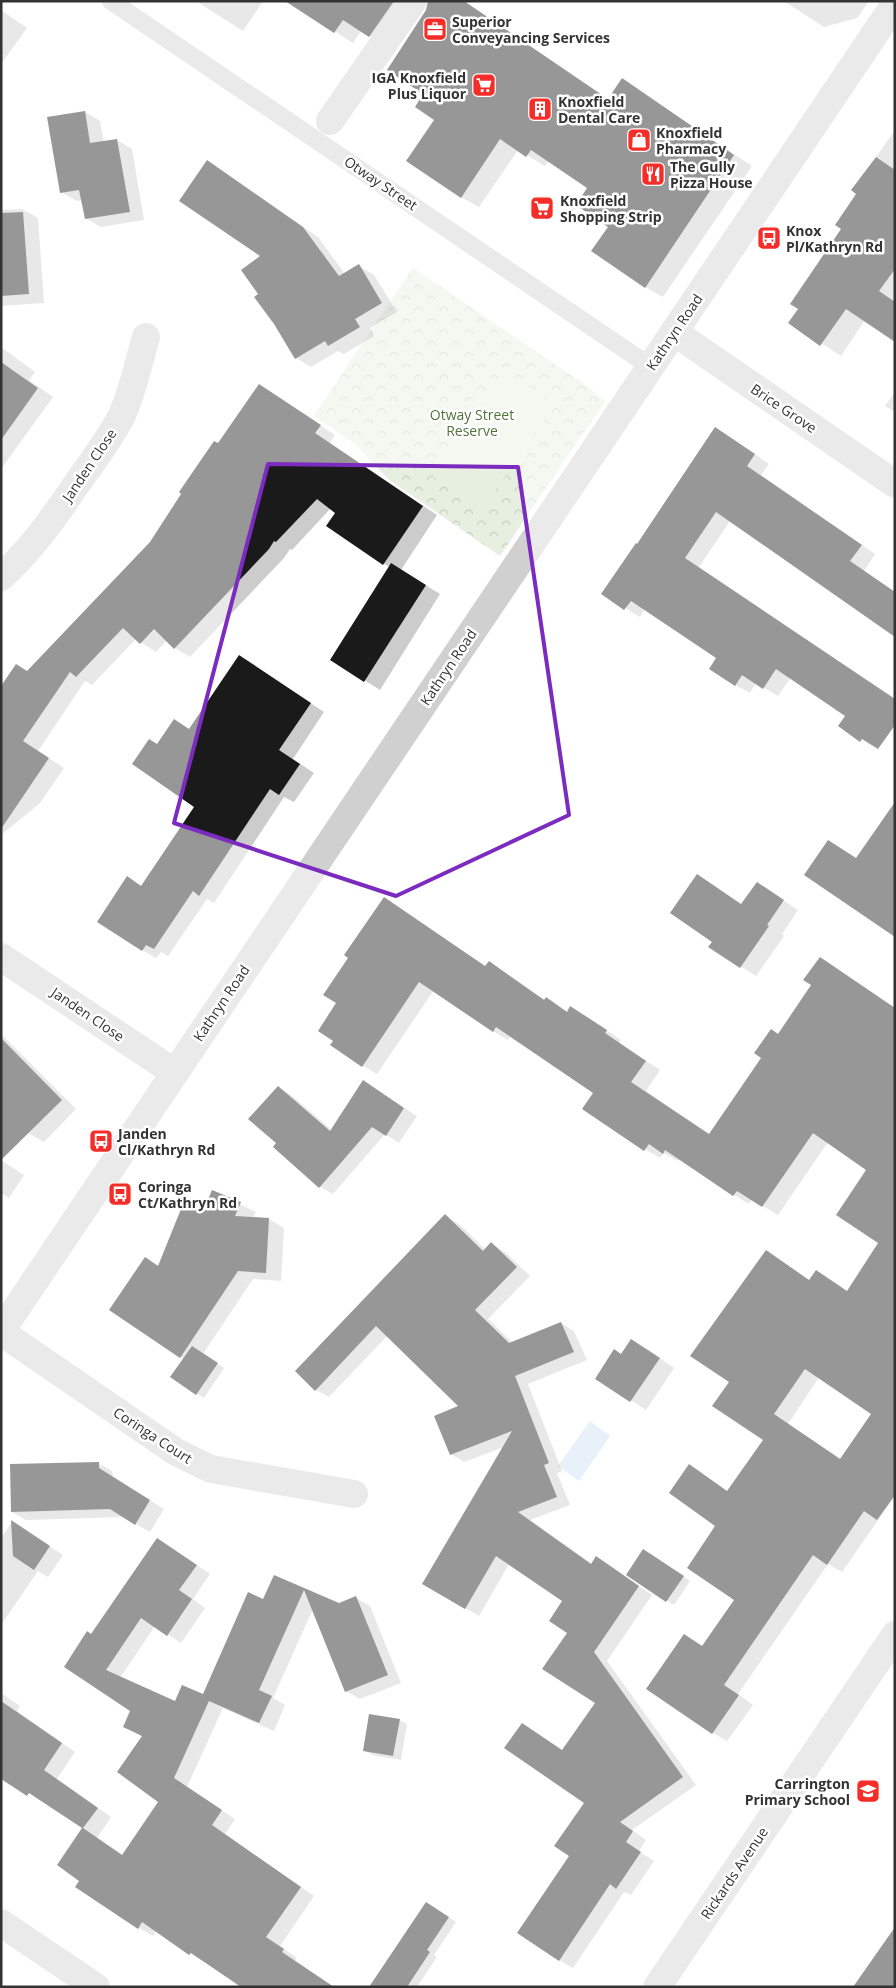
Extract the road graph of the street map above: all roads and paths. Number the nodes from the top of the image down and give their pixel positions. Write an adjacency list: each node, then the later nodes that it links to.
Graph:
1 (111, 1): 7 (lane, Otway Street)
2 (413, 1): 4 (street)
3 (895, 4): 5 (street, Kathryn Road)
4 (330, 121)
5 (674, 332): 7 (street, Kathryn Road); 8 (street, Brice Grove)
6 (146, 337): 9 (street, Janden Close)
7 (651, 367): 11 (street, Kathryn Road)
8 (895, 484)
9 (1, 577)
10 (1, 957): 11 (street, Janden Close)
11 (174, 1072): 12 (street, Kathryn Road)
12 (1, 1332): 13 (street, Coringa Court)
13 (354, 1494)
14 (895, 1634): 17 (street, Rickards Avenue)
15 (1, 1923): 16 (street)
16 (96, 1987)
17 (657, 1987)

